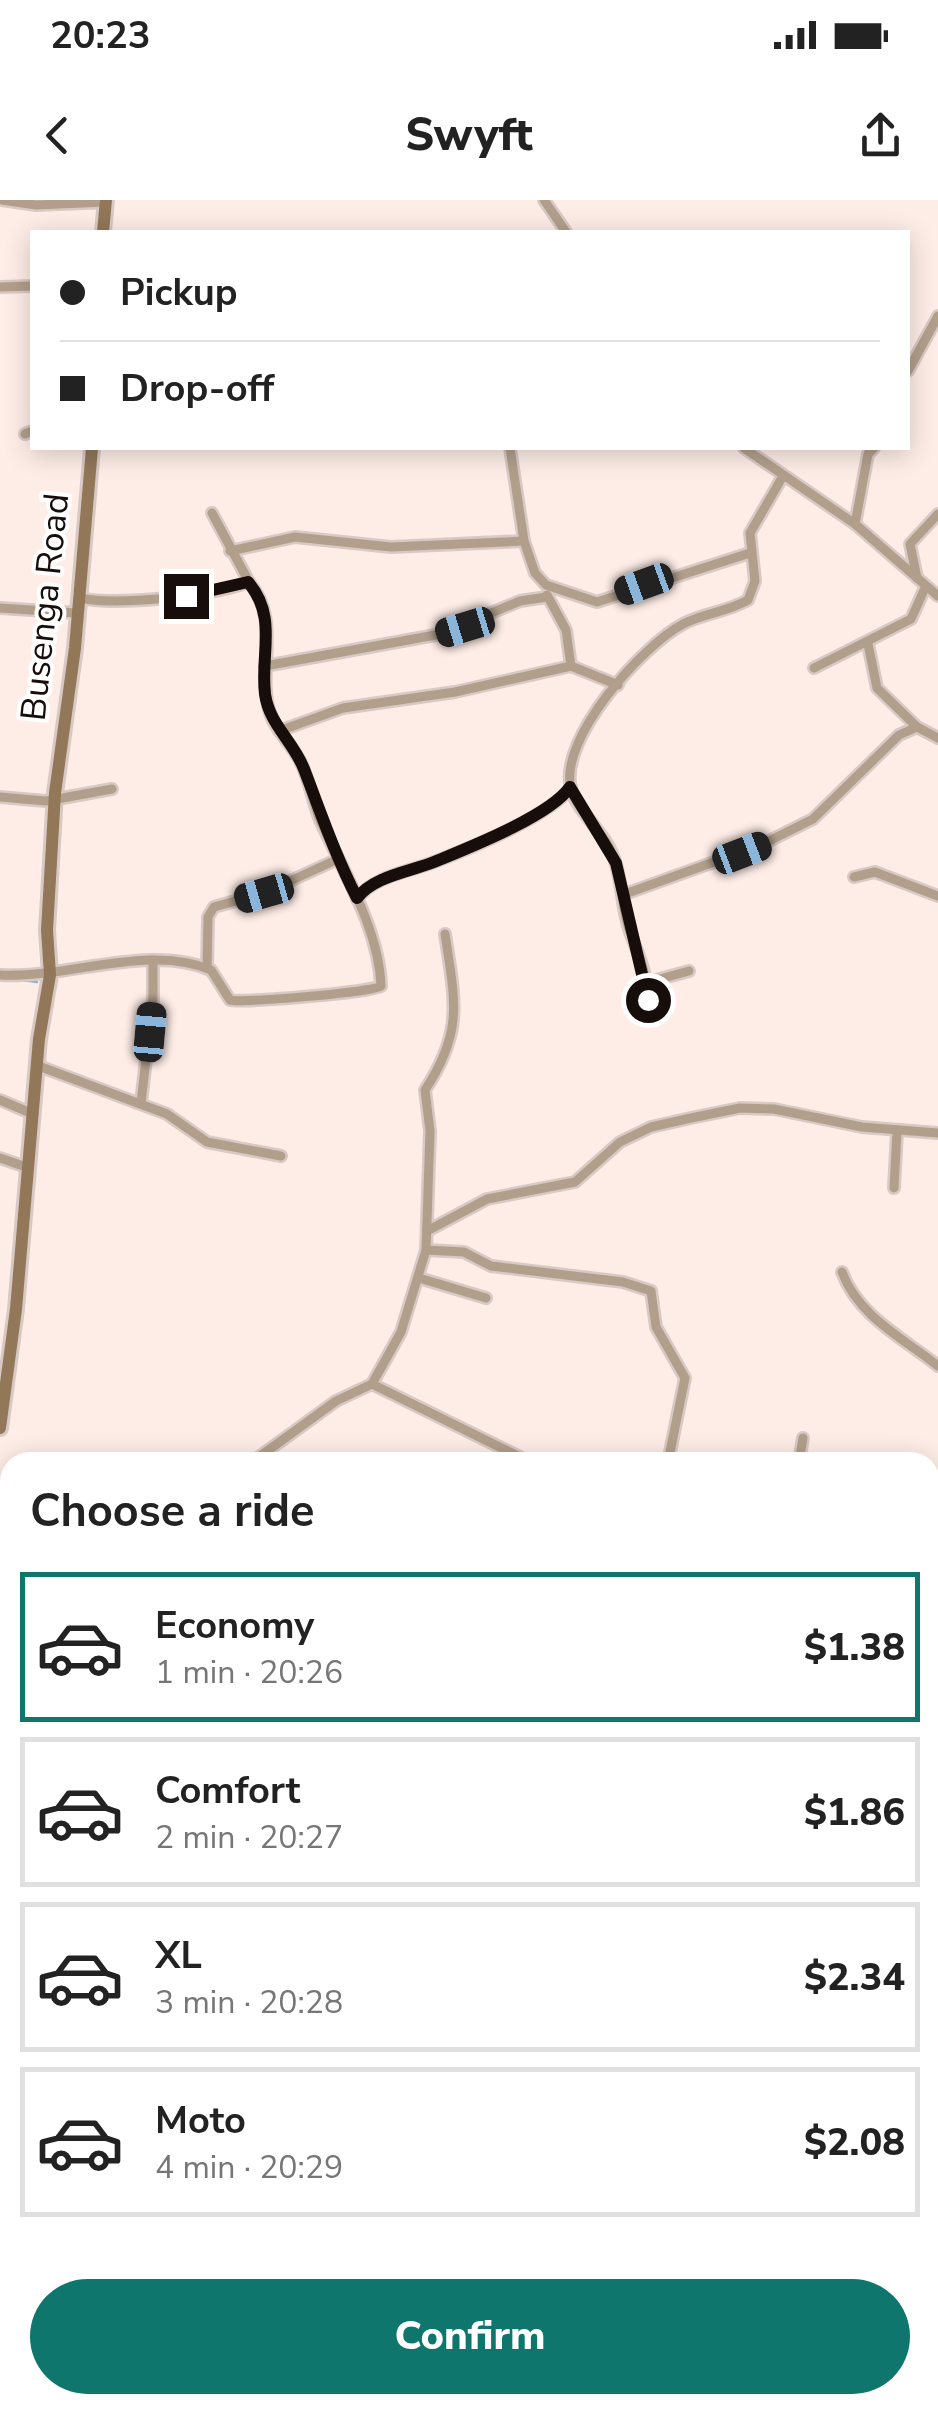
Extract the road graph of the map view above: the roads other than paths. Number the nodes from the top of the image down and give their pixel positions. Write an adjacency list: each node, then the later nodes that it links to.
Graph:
1 (2, 200): 3 (street)
2 (544, 200): 5 (street)
3 (106, 201): 4 (street)
4 (103, 230)
5 (565, 230)
6 (30, 286): 7 (street)
7 (0, 287)
8 (938, 316): 9 (street)
9 (910, 367)
10 (92, 450): 26 (street, Busenga Road)
11 (510, 450): 18 (street)
12 (747, 450): 14 (street)
13 (872, 450): 17 (street)
14 (783, 476): 17 (street); 20 (street)
15 (212, 512): 19 (street)
16 (938, 514): 22 (street)
17 (855, 524): 22 (street)
18 (524, 541): 19 (street); 23 (street)
19 (230, 550): 21 (street)
20 (750, 553): 23 (street); 32 (street)
21 (248, 582): 26 (street); 29 (street)
22 (921, 584): 24 (street); 28 (street)
23 (555, 587): 25 (street)
24 (938, 596)
25 (547, 597): 29 (street); 30 (street)
26 (78, 605): 27 (street); 39 (street, Busenga Road)
27 (0, 608)
28 (868, 644): 31 (street); 33 (street)
29 (265, 666): 34 (street)
30 (572, 666): 32 (street); 34 (street)
31 (814, 668)
32 (618, 685): 36 (street)
33 (917, 727): 35 (street); 42 (street)
34 (280, 730): 40 (street)
35 (938, 738)
36 (570, 787): 42 (street); 44 (street)
37 (112, 789): 39 (street)
38 (0, 797): 39 (street)
39 (56, 798): 50 (street, Busenga Road)
40 (338, 859): 44 (street); 47 (street)
41 (854, 877): 43 (street)
42 (625, 894): 51 (street)
43 (938, 896)
44 (357, 898): 47 (street)
45 (445, 934): 63 (street)
46 (153, 960): 47 (street); 50 (street); 55 (street)
47 (207, 968)
48 (689, 972): 51 (street)
49 (0, 975): 50 (street)
50 (50, 975): 53 (street, Busenga Road)
51 (645, 983): 52 (street)
52 (644, 1010)
53 (36, 1065): 55 (street); 56 (street, Busenga Road)
54 (0, 1100): 56 (street)
55 (141, 1103): 59 (street)
56 (32, 1114): 61 (street, Busenga Road)
57 (897, 1132): 58 (street); 62 (street); 63 (street)
58 (938, 1132)
59 (281, 1156)
60 (0, 1158): 61 (street)
61 (26, 1168): 70 (street, Busenga Road)
62 (894, 1188)
63 (427, 1231): 64 (street)
64 (426, 1250): 66 (street); 74 (street)
65 (842, 1272): 68 (street)
66 (419, 1278): 67 (street); 69 (street)
67 (486, 1298)
68 (938, 1366)
69 (372, 1384): 72 (street); 73 (street)
70 (0, 1428)
71 (802, 1438): 75 (street)
72 (266, 1452)
73 (510, 1452)
74 (670, 1452)
75 (800, 1452)

